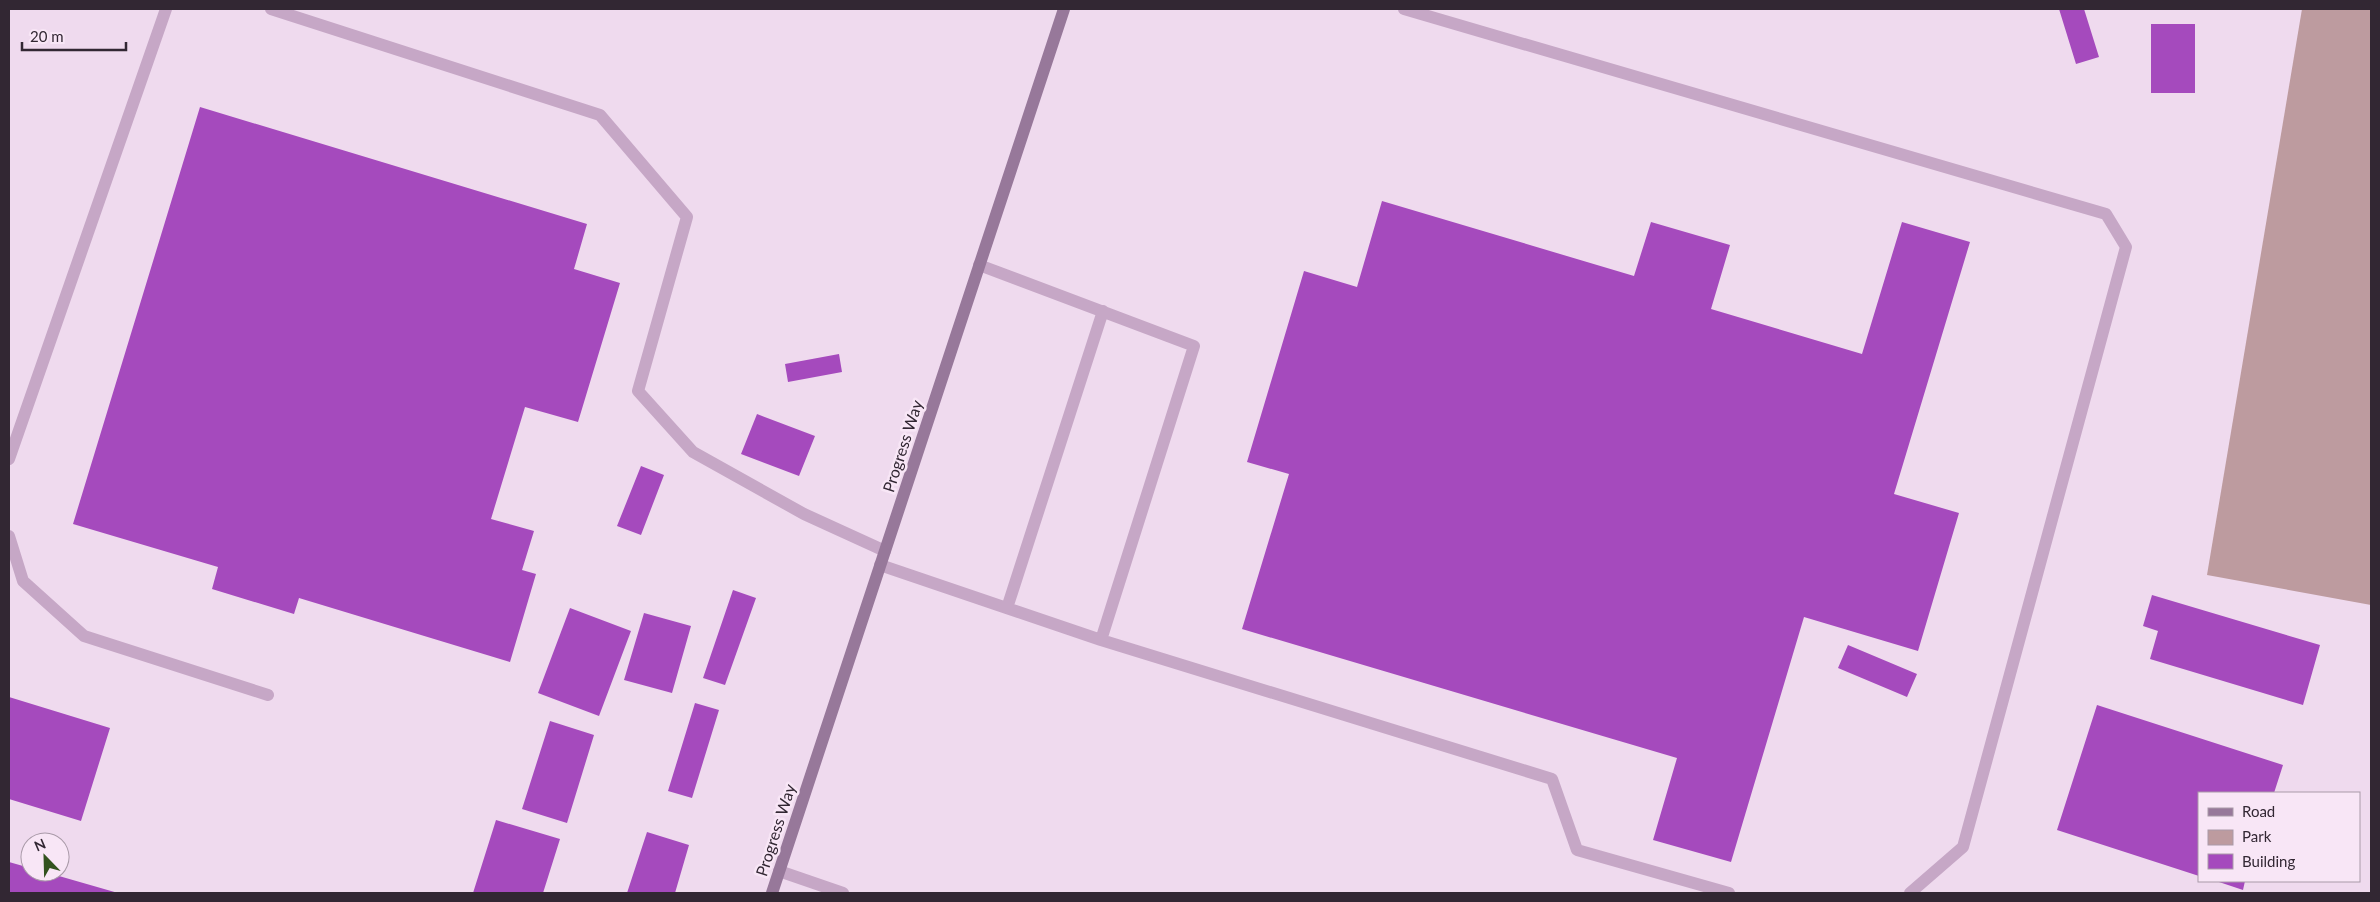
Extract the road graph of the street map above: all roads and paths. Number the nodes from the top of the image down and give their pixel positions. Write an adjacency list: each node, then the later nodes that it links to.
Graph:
1 (166, 9): 7 (lane)
2 (271, 9): 9 (lane)
3 (1064, 9): 5 (street, Progress Way)
4 (1404, 9): 18 (lane)
5 (979, 264): 6 (lane); 9 (street, Progress Way)
6 (1104, 312): 11 (lane); 12 (lane)
7 (9, 459)
8 (9, 536): 13 (lane)
9 (885, 550): 10 (street, Progress Way)
10 (880, 565): 11 (lane); 14 (street, Progress Way)
11 (1007, 608): 12 (lane)
12 (1101, 640): 17 (lane)
13 (268, 695)
14 (779, 871): 15 (street, Progress Way); 16 (lane)
15 (772, 893)
16 (843, 893)
17 (1729, 893)
18 (1910, 893)

